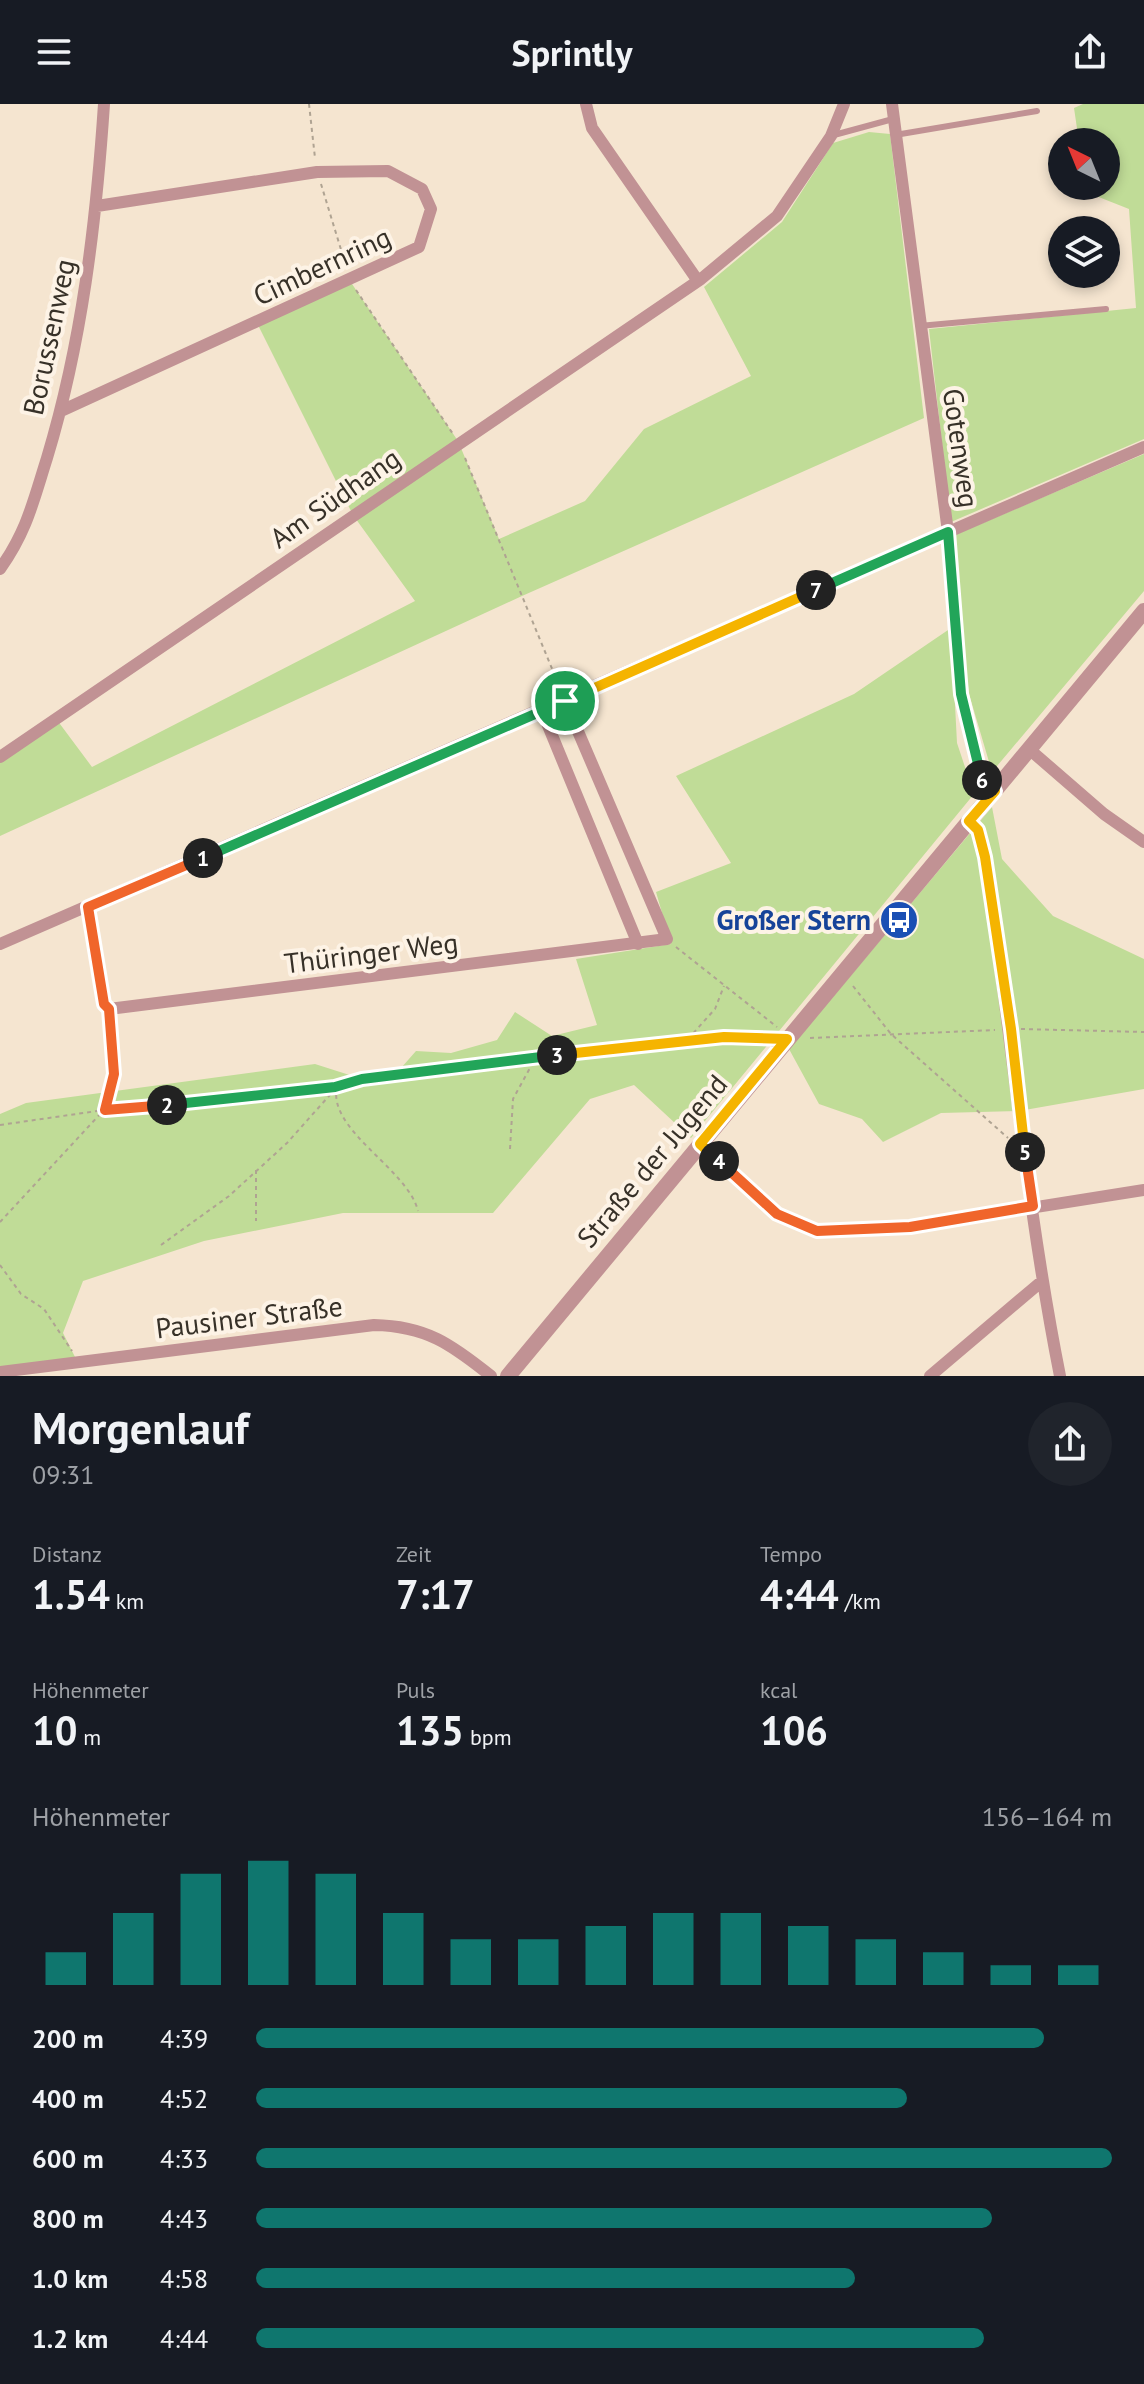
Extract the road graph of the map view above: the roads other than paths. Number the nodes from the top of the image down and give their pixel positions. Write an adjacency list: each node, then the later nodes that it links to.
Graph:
1 (104, 104): 9 (street, Borussenweg)
2 (586, 104): 10 (street)
3 (844, 104): 8 (street, Am Südhang)
4 (892, 104): 6 (street, Gotenweg)
5 (1037, 111): 7 (lane)
6 (893, 119): 7 (street, Gotenweg); 8 (lane)
7 (895, 135): 12 (street, Gotenweg)
8 (831, 136): 10 (street, Am Südhang)
9 (97, 206): 13 (street, Borussenweg); 13 (street, Cimbernring)
10 (698, 281): 21 (street, Am Südhang)
11 (1106, 309): 12 (lane)
12 (919, 326): 15 (street, Gotenweg)
13 (61, 411): 16 (street, Borussenweg)
14 (1144, 447): 15 (street)
15 (948, 532): 18 (street); 22 (street, Gotenweg)
16 (0, 569)
17 (1144, 611): 20 (street, Straße der Jugend)
18 (565, 701): 19 (street); 27 (street, Thüringer Weg)
19 (542, 711): 25 (street); 27 (street)
20 (1029, 749): 22 (street, Straße der Jugend); 24 (street)
21 (0, 757)
22 (995, 791): 23 (street, Straße der Jugend)
23 (969, 821): 30 (street, Straße der Jugend); 32 (street)
24 (1144, 842)
25 (88, 907): 26 (street); 28 (street)
26 (0, 944)
27 (638, 944): 28 (street, Thüringer Weg)
28 (109, 1009): 29 (street)
29 (114, 1074)
30 (700, 1144): 32 (street); 38 (street, Straße der Jugend)
31 (1144, 1190): 32 (street)
32 (1033, 1206): 33 (street)
33 (1041, 1282): 39 (street); 40 (street)
34 (78, 1363): 35 (street, Pausiner Straße); 36 (street); 37 (street, Pausiner Straße)
35 (0, 1372)
36 (84, 1376)
37 (491, 1376)
38 (508, 1376)
39 (930, 1376)
40 (1060, 1376)

